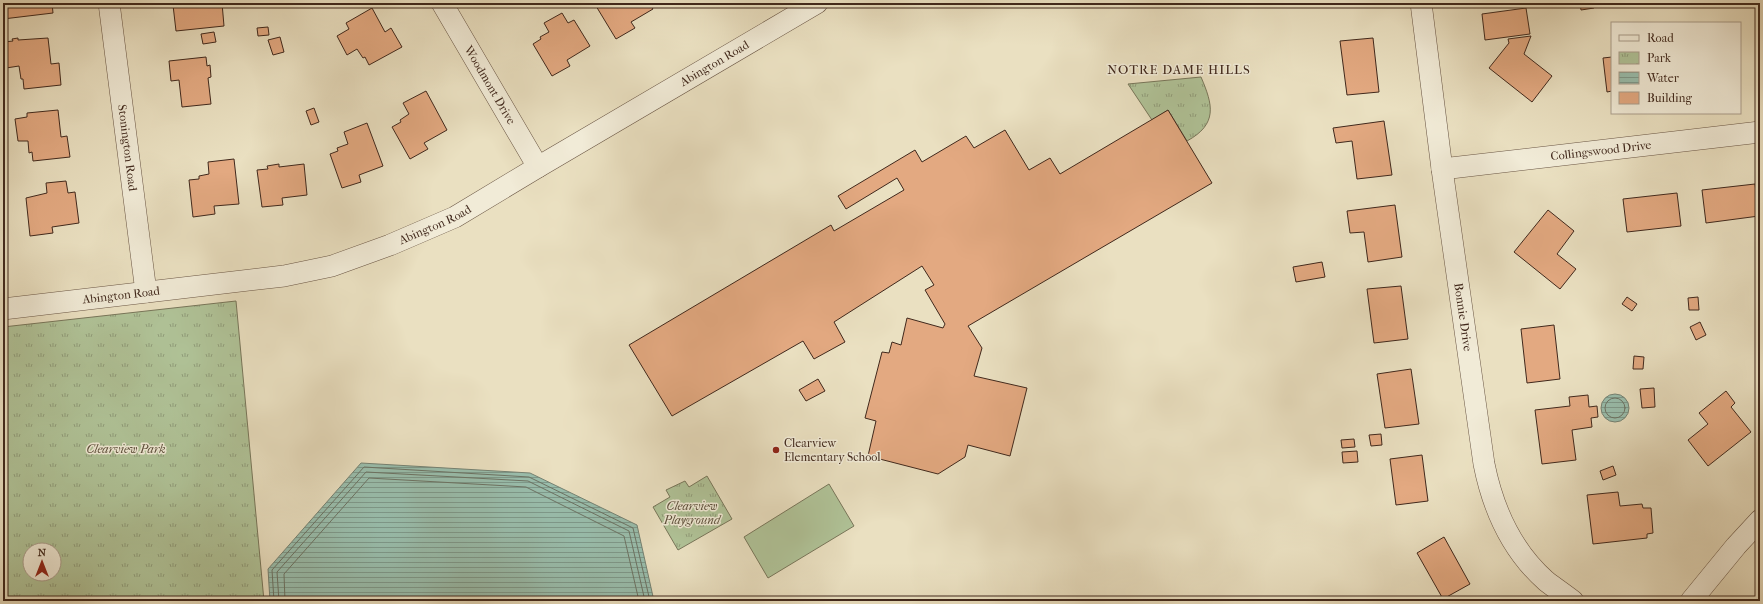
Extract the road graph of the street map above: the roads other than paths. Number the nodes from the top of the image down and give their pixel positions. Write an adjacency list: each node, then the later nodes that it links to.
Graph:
1 (109, 3): 8 (street, Stonington Road)
2 (442, 3): 6 (street, Woodmont Drive)
3 (817, 3): 6 (street, Abington Road)
4 (1421, 3): 7 (street, Bonnie Drive)
5 (1760, 132): 7 (street, Collingswood Drive)
6 (538, 167): 8 (street, Abington Road)
7 (1442, 169): 11 (street, Bonnie Drive)
8 (146, 292): 9 (street, Abington Road)
9 (3, 309)
10 (1760, 520): 12 (street)
11 (1573, 601)
12 (1691, 601)

